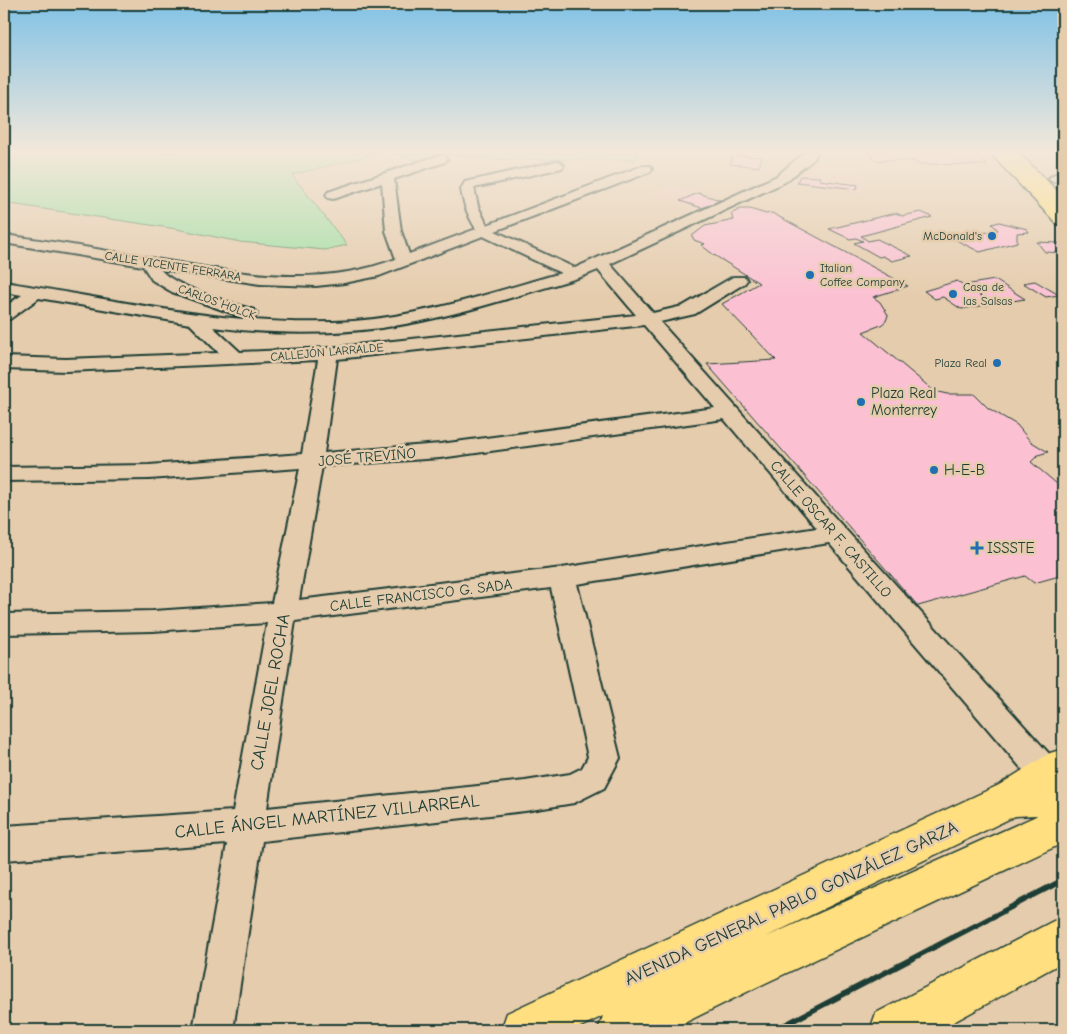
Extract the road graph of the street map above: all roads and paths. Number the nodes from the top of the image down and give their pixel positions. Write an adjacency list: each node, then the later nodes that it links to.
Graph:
1 (390, 200): 9 (street)
2 (470, 200): 7 (street)
3 (566, 200): 7 (street, CALLE VICENTE FERRARA)
4 (734, 200): 11 (street)
5 (1043, 200): 6 (main road)
6 (1063, 221)
7 (485, 232): 9 (street, CALLE VICENTE FERRARA); 12 (street)
8 (4, 239): 10 (street, CALLE VICENTE FERRARA)
9 (405, 261): 10 (street, CALLE VICENTE FERRARA)
10 (148, 262): 21 (street, CARLOS HOLCK)
11 (600, 263): 12 (street); 19 (street, CALLE OSCAR F. CASTILLO)
12 (575, 274): 17 (street)
13 (739, 280): 19 (street, CALLEJÓN LARRALDE)
14 (4, 287): 15 (street)
15 (30, 292): 16 (street); 18 (street); 20 (street)
16 (4, 304)
17 (458, 307): 21 (street); 22 (street)
18 (4, 315)
19 (649, 319): 22 (street, CALLEJÓN LARRALDE); 26 (street, CALLE OSCAR F. CASTILLO)
20 (196, 320): 21 (street); 24 (street)
21 (296, 327)
22 (429, 342): 23 (street, CALLEJÓN LARRALDE)
23 (328, 354): 24 (street, CALLEJÓN LARRALDE); 27 (street, CALLE JOEL ROCHA)
24 (236, 360): 25 (street, CALLEJÓN LARRALDE)
25 (4, 364)
26 (729, 412): 27 (street, JOSÉ TREVIÑO); 29 (street, CALLE OSCAR F. CASTILLO)
27 (312, 462): 28 (street, JOSÉ TREVIÑO); 31 (street, CALLE JOEL ROCHA)
28 (4, 474)
29 (835, 534): 30 (street, CALLE FRANCISCO G. SADA); 33 (street, CALLE OSCAR F. CASTILLO)
30 (562, 576): 31 (street, CALLE FRANCISCO G. SADA); 34 (street, CALLE ÁNGEL MARTÍNEZ VILLARREAL)
31 (283, 612): 32 (street, CALLE FRANCISCO G. SADA); 34 (street, CALLE JOEL ROCHA)
32 (4, 624)
33 (1060, 786): 38 (main road, AVENIDA GENERAL PABLO GONZÁLEZ GARZA); 39 (main road)
34 (247, 826): 35 (street, CALLE ÁNGEL MARTÍNEZ VILLARREAL); 37 (street, CALLE JOEL ROCHA)
35 (4, 843)
36 (1063, 938): 40 (main road)
37 (213, 1030)
38 (524, 1030)
39 (621, 1030)
40 (893, 1030)

